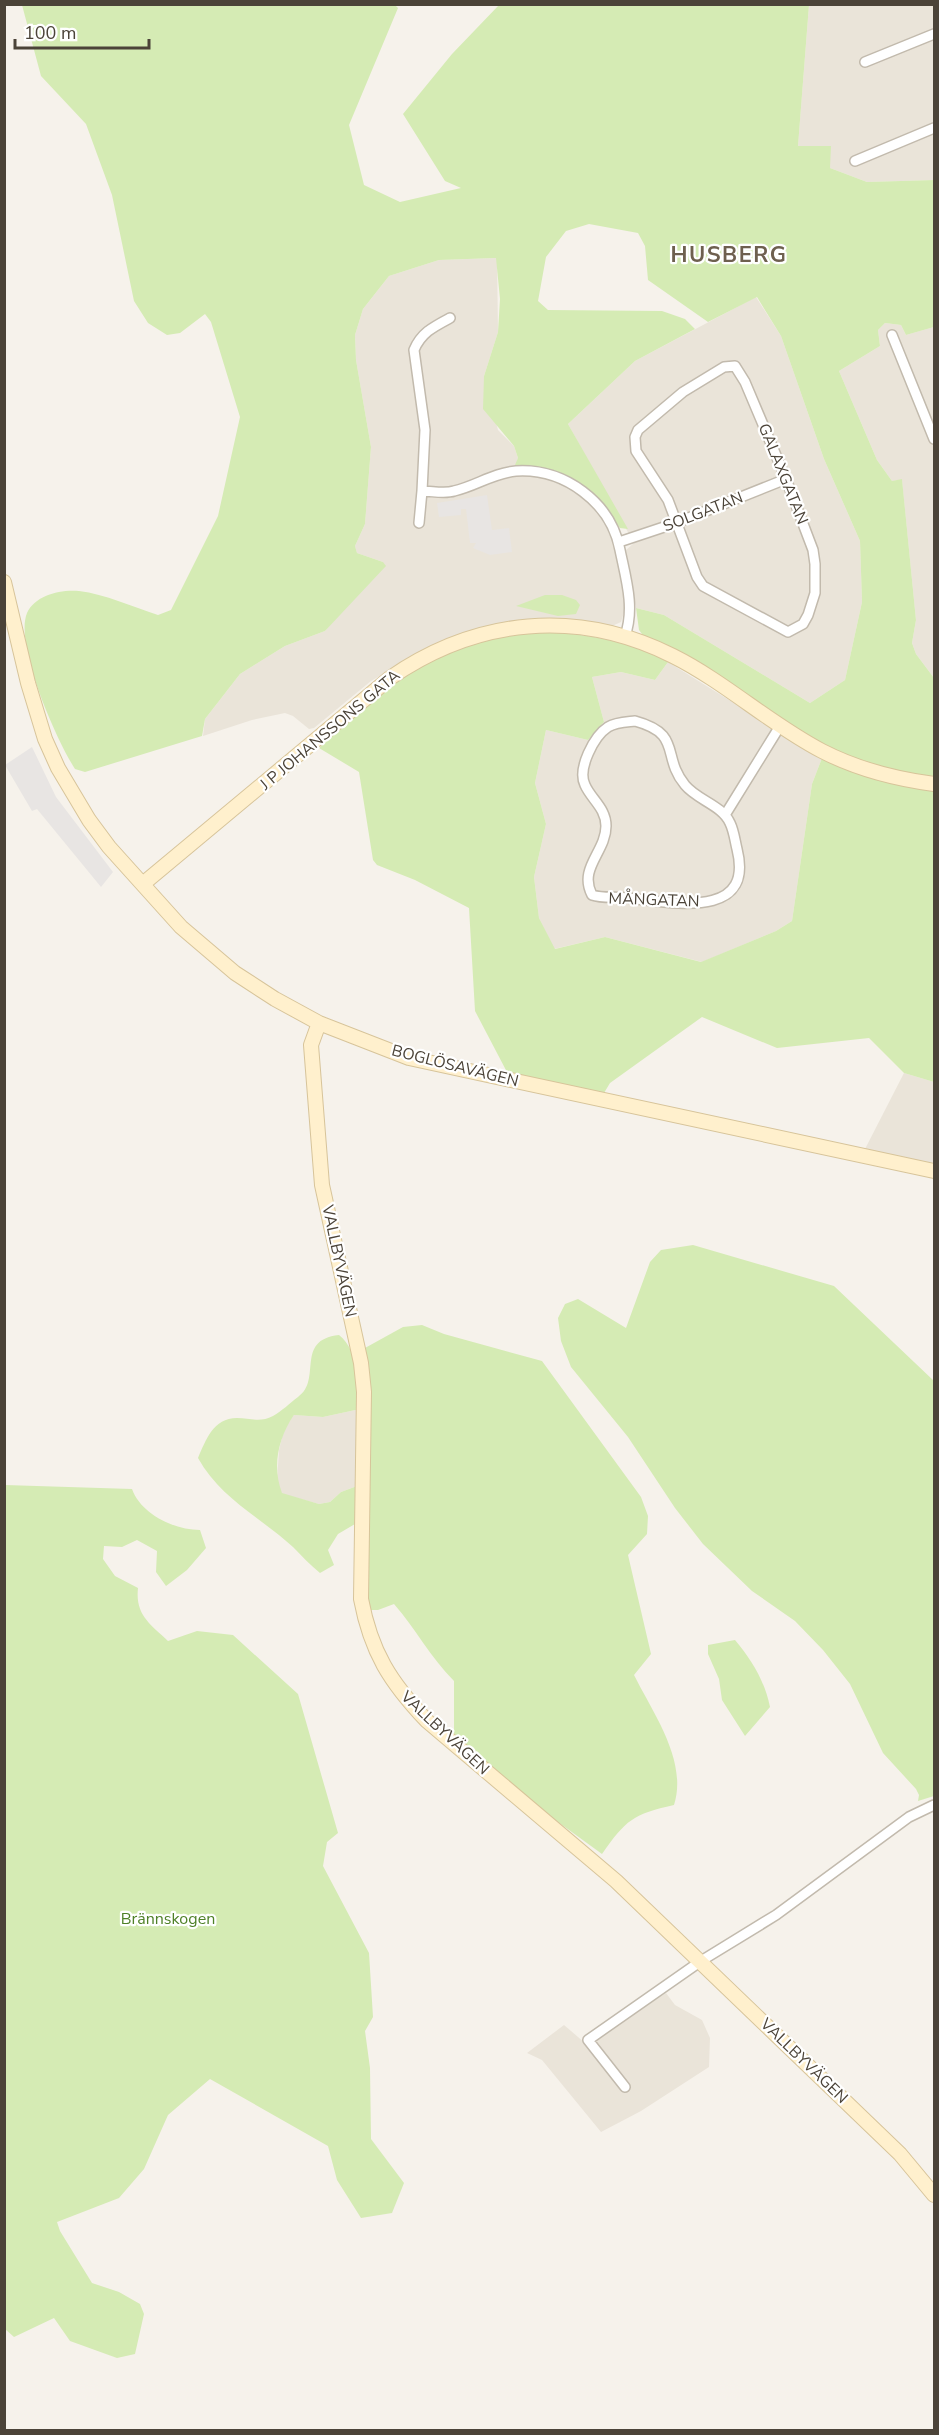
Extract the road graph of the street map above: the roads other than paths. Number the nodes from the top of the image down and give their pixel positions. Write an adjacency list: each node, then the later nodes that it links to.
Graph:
1 (932, 36): 2 (street)
2 (865, 62)
3 (932, 130): 4 (street)
4 (855, 161)
5 (450, 318): 9 (street)
6 (892, 335): 7 (street)
7 (934, 439)
8 (786, 479): 11 (street, SOLGATAN); 11 (street, GALAXGATAN); 11 (street, GALAXGATAN)
9 (422, 491): 10 (street); 12 (street)
10 (418, 523)
11 (676, 523): 12 (street, SOLGATAN)
12 (619, 542): 14 (street)
13 (4, 582): 18 (street, BOGLÖSAVÄGEN)
14 (625, 636): 15 (street, J P JOHANSSONS GATA); 18 (street, J P JOHANSSONS GATA)
15 (780, 726): 16 (street, J P JOHANSSONS GATA); 17 (street)
16 (934, 784)
17 (725, 814): 17 (street, MÅNGATAN)
18 (144, 883): 19 (street, BOGLÖSAVÄGEN)
19 (319, 1023): 20 (street, BOGLÖSAVÄGEN); 22 (street, VALLBYVÄGEN)
20 (934, 1171)
21 (934, 1805): 22 (street)
22 (701, 1961): 23 (street); 24 (street, VALLBYVÄGEN)
23 (625, 2087)
24 (934, 2195)

